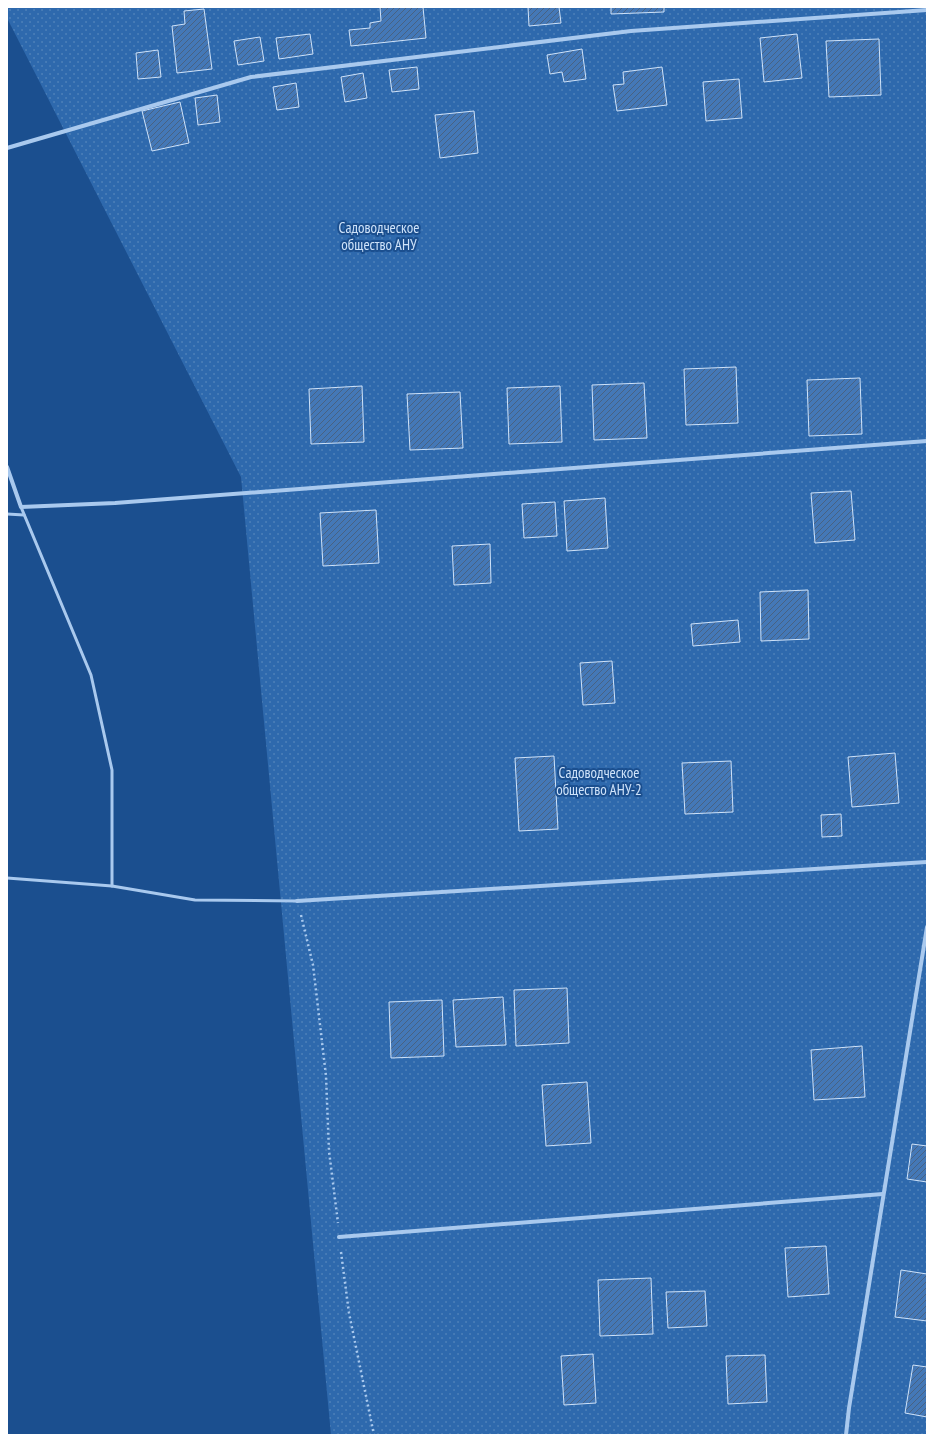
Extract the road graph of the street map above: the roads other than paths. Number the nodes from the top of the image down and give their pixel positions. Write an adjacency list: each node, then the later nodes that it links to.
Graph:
1 (927, 10): 2 (street)
2 (7, 148)
3 (927, 441): 5 (street)
4 (7, 467): 5 (street)
5 (21, 507): 7 (lane)
6 (7, 514): 7 (lane)
7 (24, 515): 10 (lane)
8 (927, 862): 11 (street)
9 (7, 878): 10 (lane)
10 (112, 886): 11 (lane)
11 (297, 901)
12 (927, 927): 13 (street)
13 (883, 1194): 14 (street); 15 (street)
14 (339, 1237)
15 (846, 1435)

